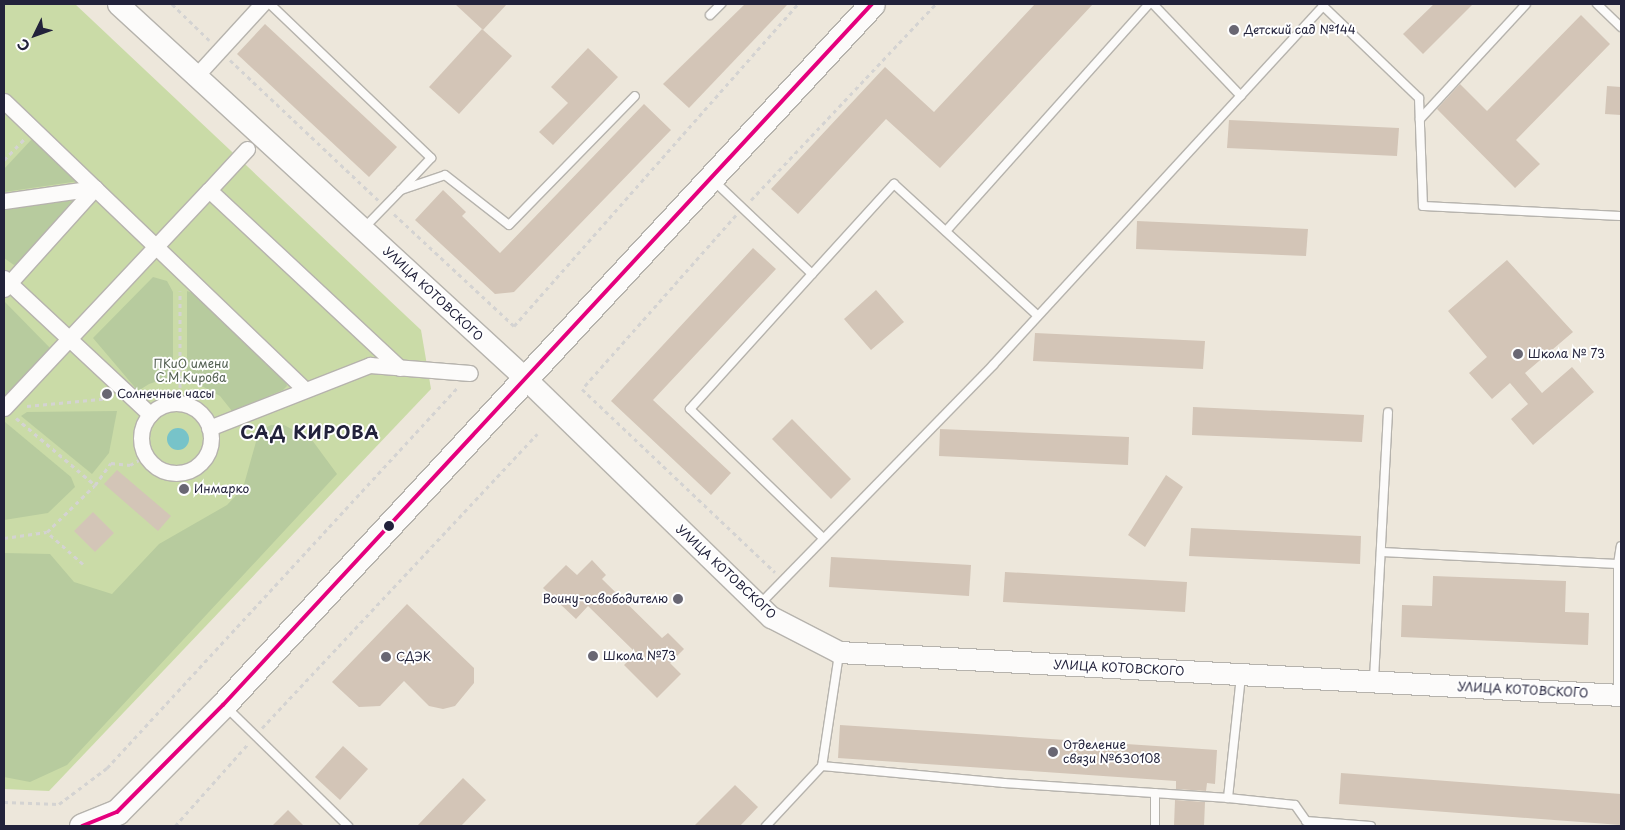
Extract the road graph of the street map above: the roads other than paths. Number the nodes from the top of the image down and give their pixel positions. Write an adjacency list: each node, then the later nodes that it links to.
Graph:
1 (118, 4): 11 (street, УЛИЦА КОТОВСКОГО)
2 (262, 4): 11 (street)
3 (270, 4): 20 (lane)
4 (721, 4): 9 (lane)
5 (872, 4): 17 (main road)
6 (1151, 4): 13 (lane); 24 (lane)
7 (1526, 4): 15 (lane)
8 (1597, 4): 10 (lane)
9 (710, 15)
10 (1621, 27)
11 (196, 76): 23 (street, УЛИЦА КОТОВСКОГО)
12 (636, 96): 20 (lane)
13 (1241, 96): 15 (lane); 28 (lane)
14 (4, 101): 18 (street)
15 (1420, 119): 22 (lane)
16 (247, 149): 19 (street)
17 (710, 177): 26 (lane); 32 (main road)
18 (95, 188): 21 (street); 25 (street); 27 (street)
19 (209, 190): 25 (street); 30 (street)
20 (401, 190): 23 (lane)
21 (4, 201)
22 (1621, 216)
23 (363, 229): 32 (street, УЛИЦА КОТОВСКОГО)
24 (946, 231): 26 (lane); 28 (lane)
25 (157, 247): 29 (street); 33 (street)
26 (812, 274): 38 (lane)
27 (6, 283): 29 (street)
28 (1038, 316): 38 (lane)
29 (70, 338): 34 (street); 36 (street)
30 (400, 368): 31 (street); 33 (street)
31 (470, 373)
32 (524, 378): 42 (street, УЛИЦА КОТОВСКОГО); 48 (main road)
33 (305, 390): 37 (street)
34 (4, 408)
35 (1388, 412): 40 (lane)
36 (150, 414): 37 (street); 37 (street)
37 (209, 428)
38 (822, 537): 42 (lane)
39 (1621, 546): 41 (lane)
40 (1381, 552): 41 (lane); 46 (lane)
41 (1618, 564): 43 (lane)
42 (759, 605): 44 (street, УЛИЦА КОТОВСКОГО)
43 (1620, 608): 47 (lane)
44 (839, 652): 45 (street, УЛИЦА КОТОВСКОГО); 49 (lane)
45 (1241, 674): 46 (street, УЛИЦА КОТОВСКОГО); 51 (lane)
46 (1374, 682): 47 (street, УЛИЦА КОТОВСКОГО)
47 (1620, 695)
48 (224, 705): 52 (main road); 54 (lane)
49 (822, 766): 50 (lane); 55 (lane)
50 (1155, 793): 51 (lane); 56 (lane)
51 (1228, 798): 57 (lane)
52 (115, 819): 53 (main road)
53 (82, 826)
54 (348, 826)
55 (766, 826)
56 (1155, 826)
57 (1371, 826)

